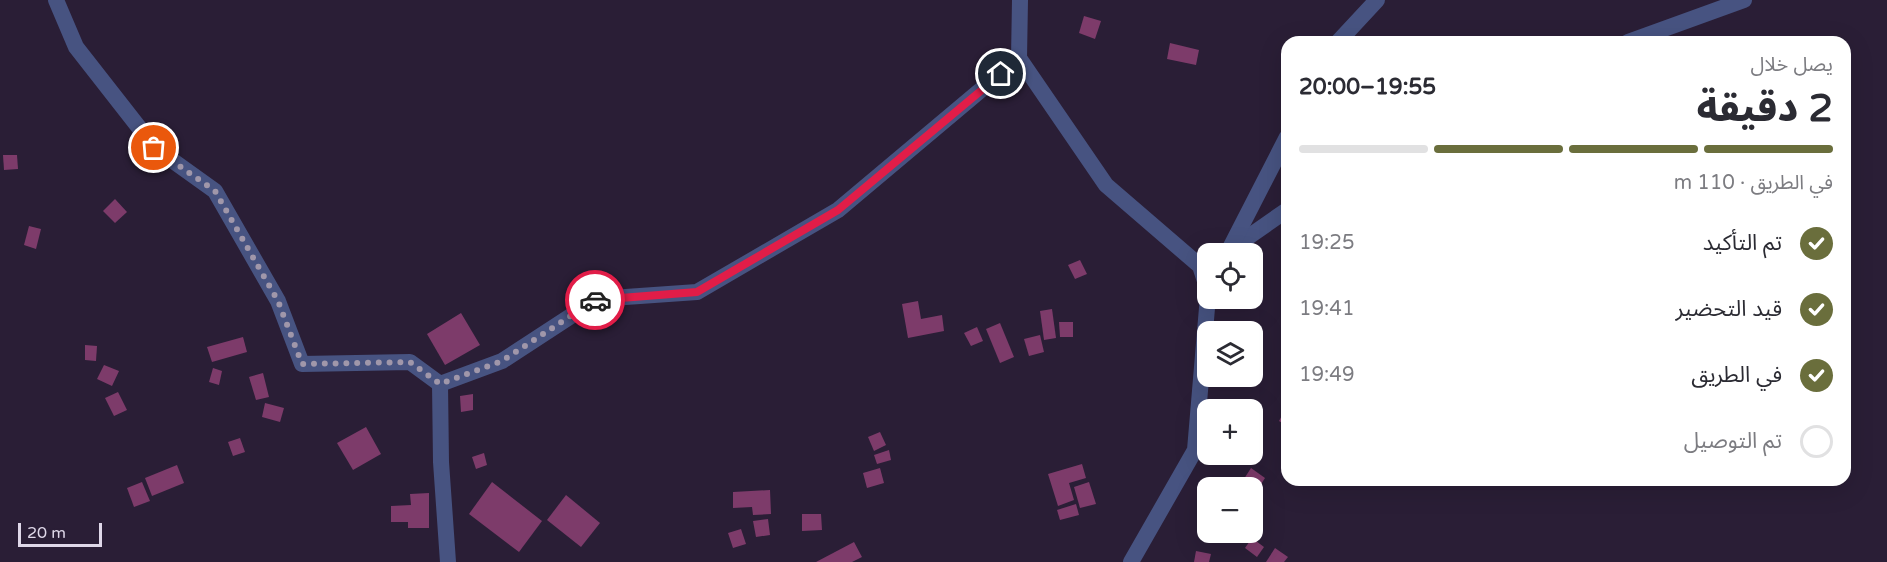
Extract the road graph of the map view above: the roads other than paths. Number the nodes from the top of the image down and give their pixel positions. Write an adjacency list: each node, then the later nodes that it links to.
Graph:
1 (56, 0): 14 (street)
2 (1020, 0): 7 (street)
3 (1377, 0): 5 (street)
4 (1744, 0): 6 (street)
5 (1344, 36)
6 (1645, 36)
7 (1019, 58): 12 (street); 14 (street)
8 (1281, 149): 10 (street)
9 (1281, 214): 11 (street)
10 (1233, 243)
11 (1241, 243)
12 (1197, 263)
13 (1207, 309): 16 (street)
14 (440, 384): 15 (street)
15 (448, 562)
16 (1131, 562)

